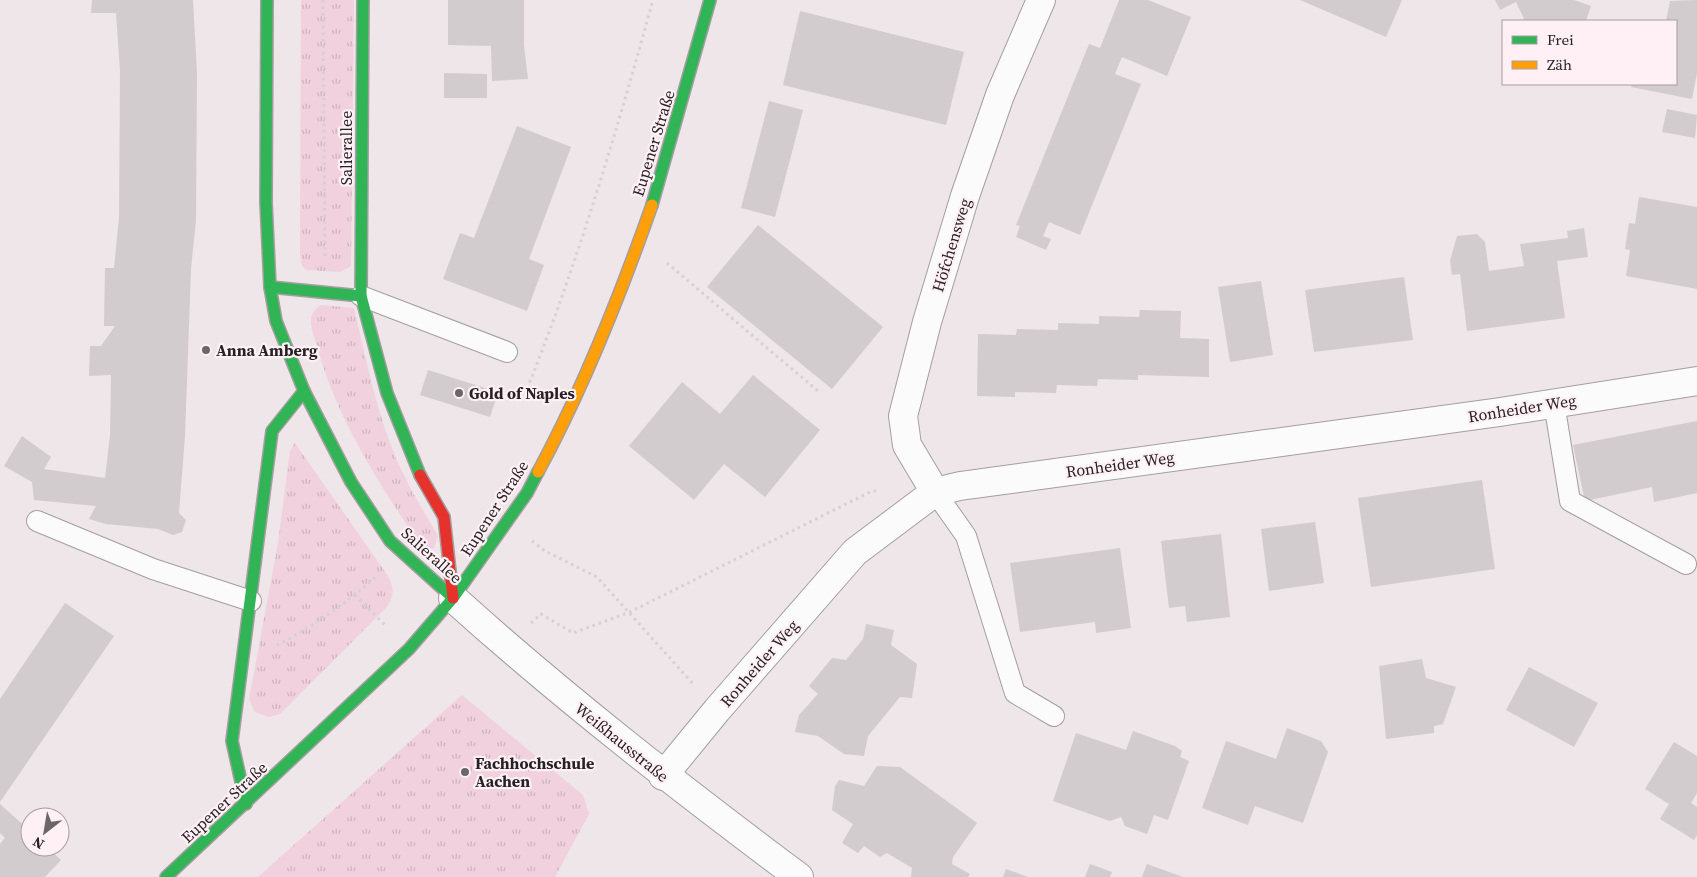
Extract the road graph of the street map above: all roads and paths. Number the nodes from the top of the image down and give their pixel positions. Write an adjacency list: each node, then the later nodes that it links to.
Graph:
1 (268, 0): 8 (street, Salierallee)
2 (323, 0): 9 (path)
3 (363, 0): 10 (street, Salierallee)
4 (652, 0): 16 (path)
5 (710, 0): 7 (street, Eupener Straße)
6 (1041, 0): 18 (street, Höfchensweg)
7 (639, 240): 14 (path); 16 (street, Eupener Straße)
8 (270, 287): 9 (street); 13 (street, Salierallee)
9 (326, 292): 10 (street)
10 (361, 296): 11 (lane); 24 (street, Salierallee)
11 (506, 352)
12 (1697, 381): 15 (street, Ronheider Weg)
13 (304, 391): 21 (street, Salierallee); 25 (street)
14 (819, 392)
15 (1554, 403): 18 (street, Ronheider Weg); 22 (lane)
16 (560, 431): 20 (street, Eupener Straße)
17 (881, 491): 26 (path)
18 (935, 492): 30 (street, Ronheider Weg); 31 (lane)
19 (37, 522): 25 (lane)
20 (508, 522): 24 (street, Eupener Straße); 26 (path)
21 (402, 554): 23 (path); 24 (street, Salierallee)
22 (1686, 564)
23 (355, 595): 28 (path); 29 (path)
24 (454, 598): 27 (street, Weißhausstraße); 28 (street, Eupener Straße)
25 (251, 601): 29 (street)
26 (630, 612): 27 (path); 30 (path)
27 (506, 646): 32 (street, Weißhausstraße)
28 (409, 649): 33 (street, Eupener Straße)
29 (241, 663): 33 (street)
30 (717, 710): 32 (street, Ronheider Weg)
31 (1054, 716)
32 (663, 776): 35 (street, Weißhausstraße)
33 (246, 804): 34 (street, Eupener Straße)
34 (166, 877)
35 (799, 877)

